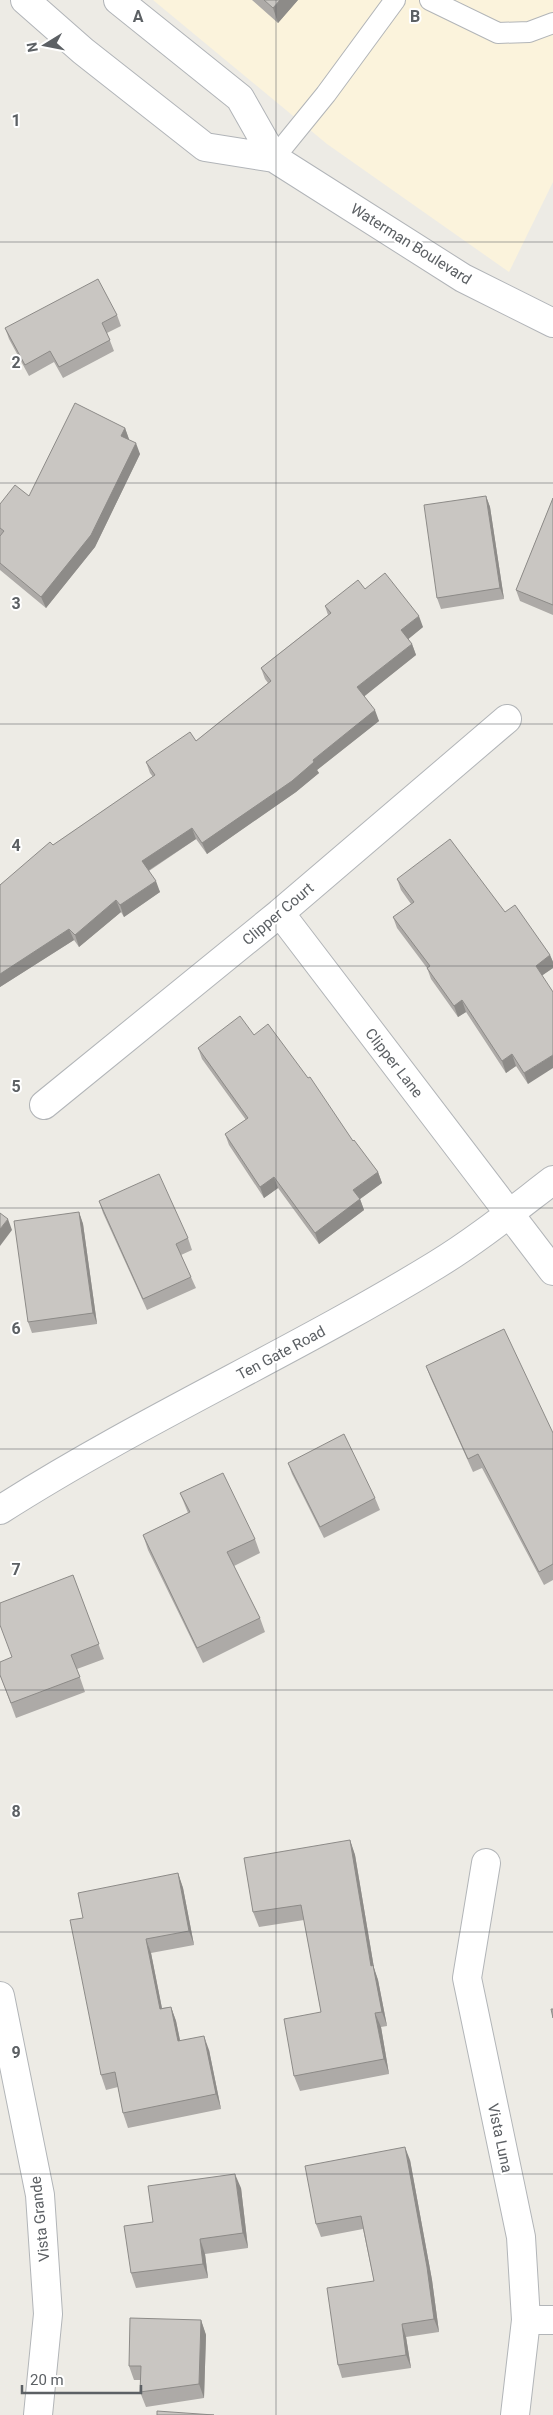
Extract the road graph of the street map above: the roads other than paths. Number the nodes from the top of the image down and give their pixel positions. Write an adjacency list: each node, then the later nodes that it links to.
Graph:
1 (25, 0): 6 (street, Waterman Boulevard)
2 (118, 0): 6 (street, Waterman Boulevard)
3 (395, 0): 6 (lane)
4 (430, 0): 5 (lane)
5 (553, 23)
6 (274, 158): 7 (street, Waterman Boulevard)
7 (553, 323)
8 (508, 719): 9 (street, Clipper Court)
9 (280, 913): 10 (street, Clipper Court); 12 (street, Clipper Lane)
10 (44, 1105)
11 (553, 1180): 12 (street, Ten Gate Road)
12 (510, 1213): 13 (street, Clipper Lane); 14 (street, Ten Gate Road)
13 (553, 1271)
14 (0, 1510)
15 (486, 1863): 17 (street, Vista Luna)
16 (0, 1996): 18 (street, Vista Grande)
17 (540, 2320): 19 (street, Vista Luna)
18 (38, 2415)
19 (515, 2415)

